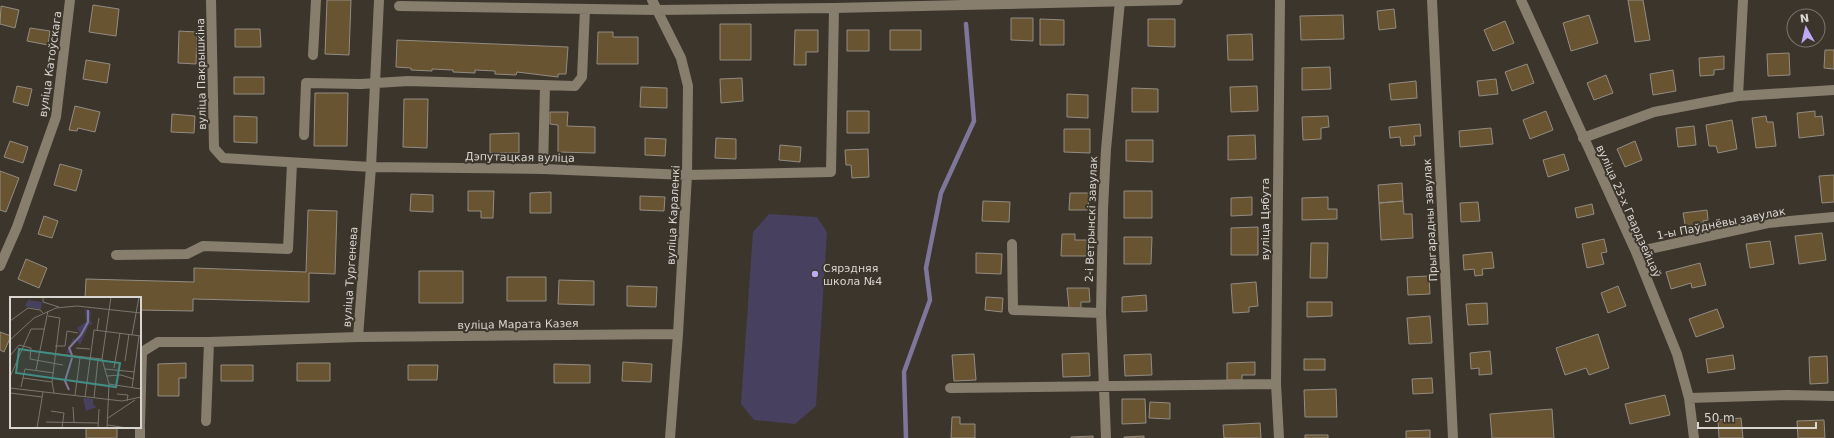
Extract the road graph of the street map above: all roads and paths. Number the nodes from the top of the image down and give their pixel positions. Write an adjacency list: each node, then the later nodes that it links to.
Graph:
1 (70, 0): 32 (street, вуліца Катоўскага)
2 (211, 0): 23 (street, вуліца Пакрышкіна)
3 (316, 0): 16 (street)
4 (379, 0): 17 (street, вуліца Тургенева)
5 (652, 0): 15 (street, вуліца Караленкі)
6 (1178, 0): 11 (street)
7 (1280, 0): 37 (street, вуліца Цябута)
8 (1432, 0): 47 (street, Прыгарадны завулак)
9 (1521, 0): 22 (street, вуліца 23-х Гвардзейцаў)
10 (1743, 0): 20 (street)
11 (1120, 1): 13 (street); 33 (street, 2-і Ветрынскі завулак)
12 (399, 6): 14 (street)
13 (834, 8): 15 (street); 27 (street, Дэпутацкая вуліца)
14 (585, 9): 15 (street); 18 (street)
15 (657, 10): 27 (street, вуліца Караленкі)
16 (313, 55)
17 (374, 83): 18 (street); 21 (street); 25 (street, вуліца Тургенева)
18 (545, 86): 26 (street)
19 (1834, 90): 20 (street)
20 (1738, 96): 22 (street)
21 (304, 135)
22 (1583, 138): 30 (street, вуліца 23-х Гвардзейцаў)
23 (214, 148): 24 (street, Дэпутацкая вуліца)
24 (292, 163): 25 (street, Дэпутацкая вуліца); 31 (street)
25 (371, 166): 26 (street, Дэпутацкая вуліца); 35 (street, вуліца Тургенева)
26 (543, 169): 27 (street, Дэпутацкая вуліца)
27 (687, 175): 34 (street, вуліца Караленкі)
28 (1834, 217): 30 (street, 1-ы Паўднёвы завулак)
29 (1012, 244): 33 (street)
30 (1636, 252): 42 (street, вуліца 23-х Гвардзейцаў)
31 (116, 255)
32 (0, 266)
33 (1101, 313): 38 (street, 2-і Ветрынскі завулак)
34 (678, 334): 35 (street, вуліца Марата Казея); 44 (street, вуліца Караленкі)
35 (358, 338): 36 (street, вуліца Тургенева)
36 (209, 342): 39 (street, вуліца Тургенева); 43 (street)
37 (1276, 384): 38 (street); 46 (street, вуліца Цябута)
38 (1104, 387): 40 (street); 45 (street, 2-і Ветрынскі завулак)
39 (141, 388)
40 (950, 388)
41 (1834, 396): 42 (street)
42 (1689, 398): 48 (street, вуліца 23-х Гвардзейцаў)
43 (206, 421)
44 (670, 438)
45 (1106, 438)
46 (1279, 438)
47 (1453, 438)
48 (1694, 438)

